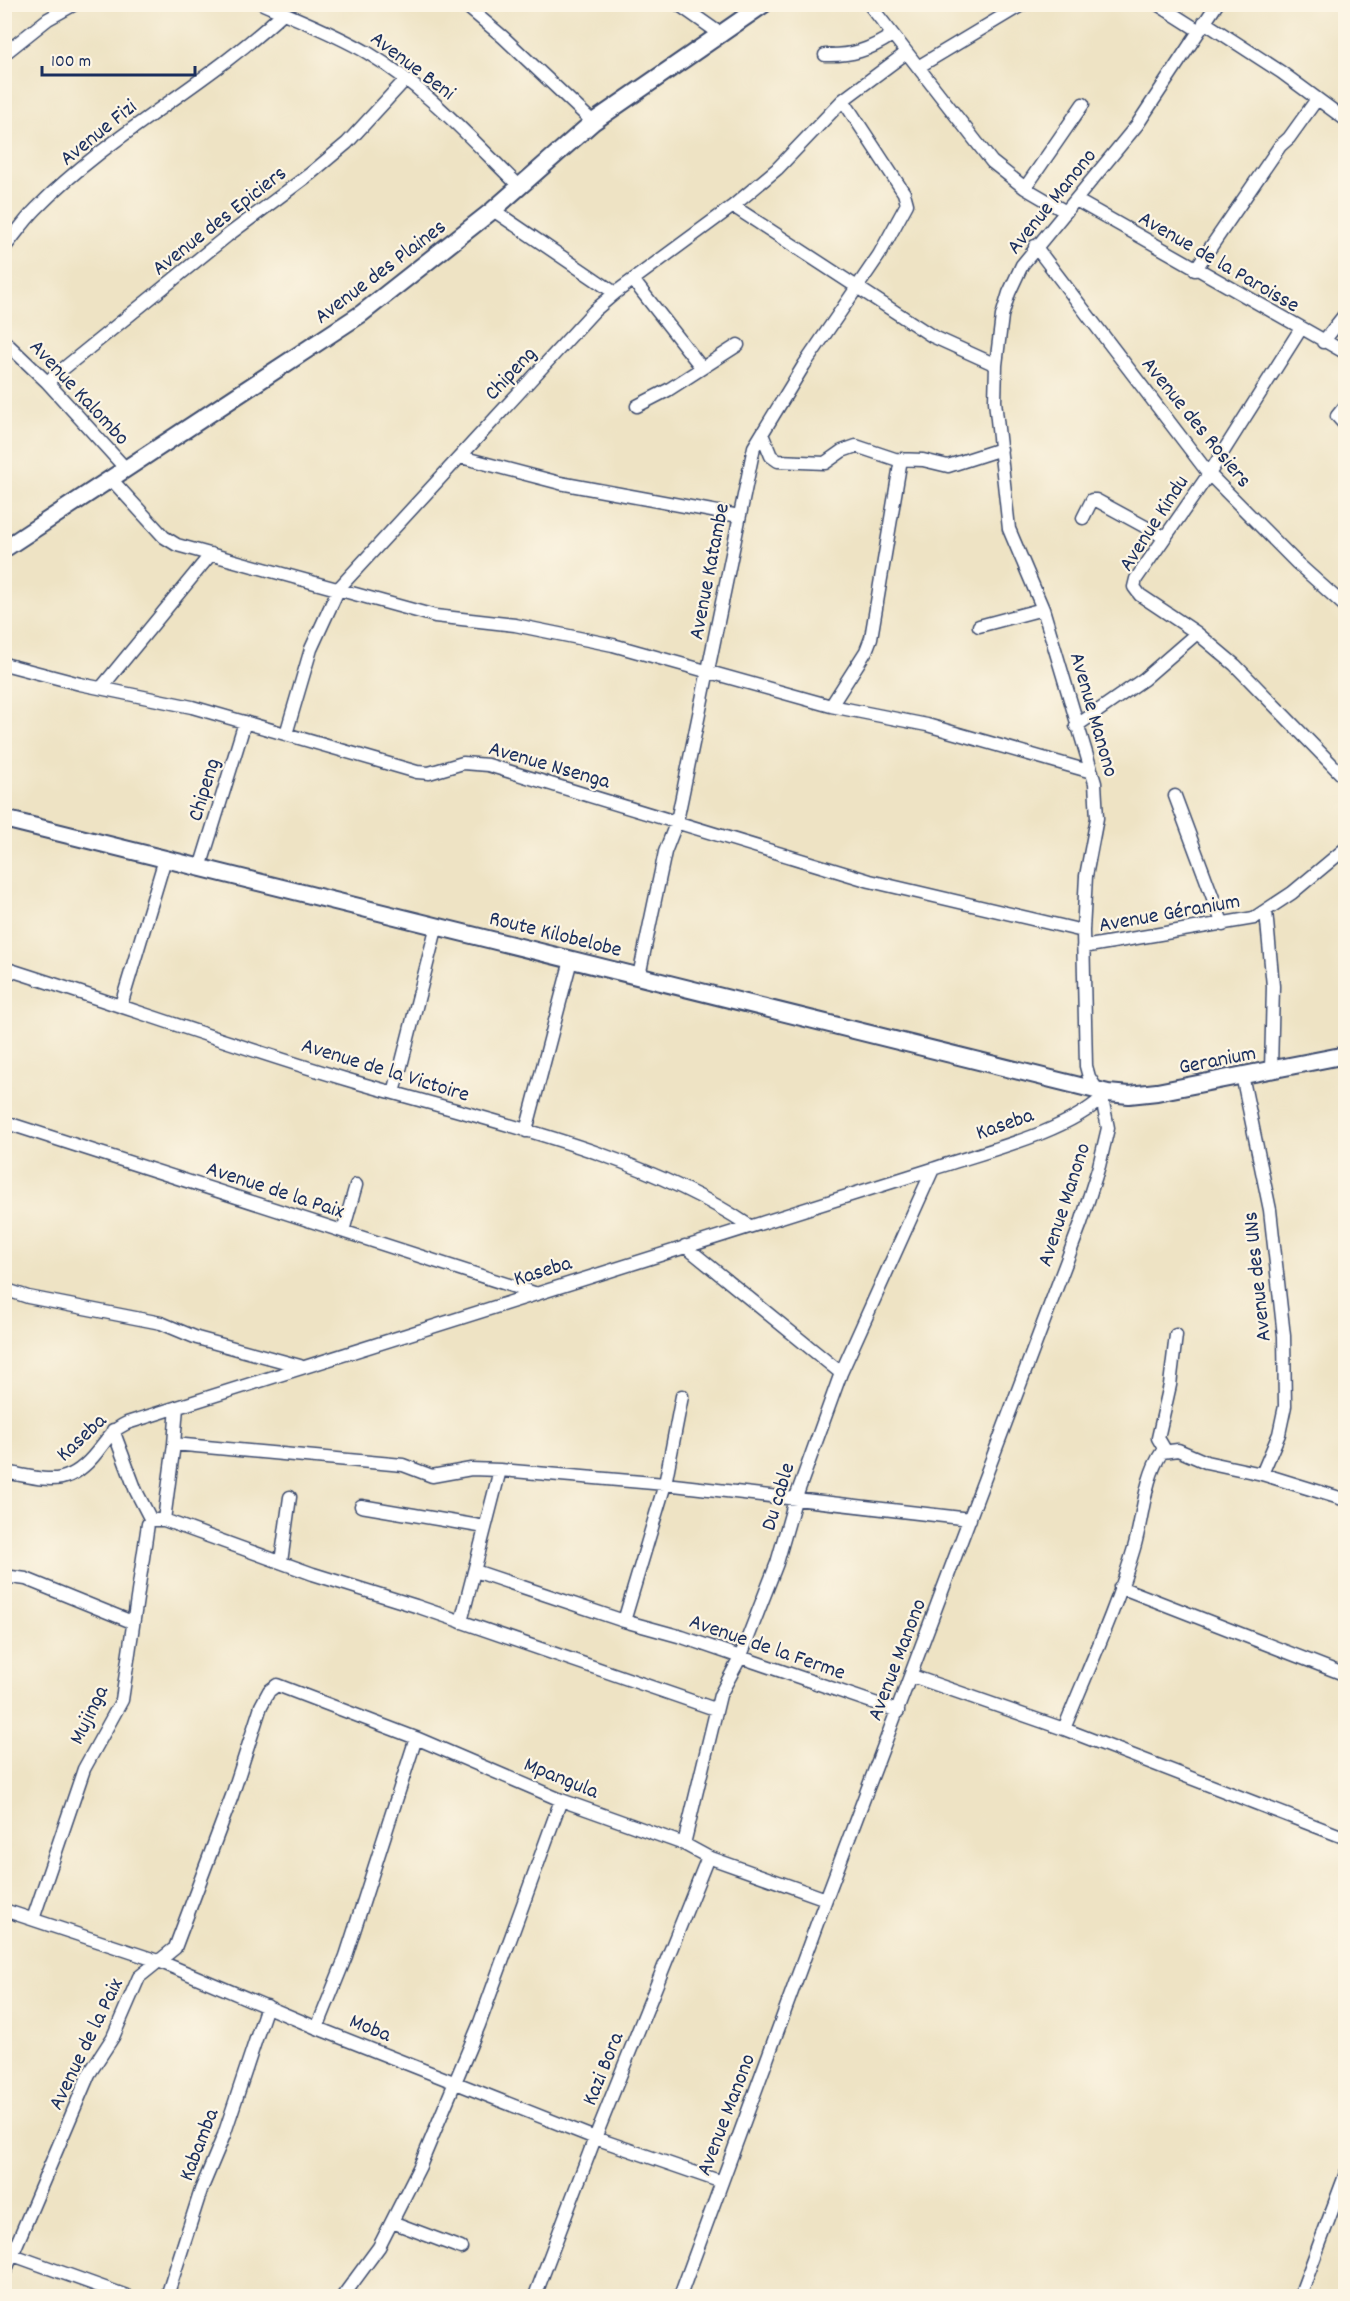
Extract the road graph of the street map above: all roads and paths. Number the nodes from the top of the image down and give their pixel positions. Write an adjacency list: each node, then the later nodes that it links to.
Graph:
1 (75, 4): 14 (street)
2 (263, 4): 10 (street, Avenue Beni)
3 (464, 4): 23 (street)
4 (678, 4): 12 (street)
5 (764, 4): 12 (street, Avenue des Plaines)
6 (869, 4): 13 (street)
7 (1023, 4): 17 (street)
8 (1157, 4): 11 (street)
9 (1217, 4): 11 (street, Avenue Manono)
10 (283, 13): 18 (street, Avenue Beni); 31 (street, Avenue Fizi)
11 (1201, 26): 19 (street); 26 (street, Avenue Manono)
12 (722, 35): 23 (street, Avenue des Plaines)
13 (892, 35): 15 (street); 16 (street)
14 (5, 52)
15 (906, 53): 17 (street); 20 (street, Chipeng)
16 (825, 55)
17 (918, 67): 25 (street)
18 (405, 80): 24 (street, Avenue Beni); 44 (street, Avenue des Epiciers)
19 (1317, 99): 22 (street); 32 (street)
20 (843, 100): 27 (street, Chipeng); 34 (street, Avenue Katambe)
21 (1083, 104): 25 (street)
22 (1346, 120)
23 (593, 122): 24 (street, Avenue des Plaines)
24 (519, 186): 28 (street, Avenue des Plaines)
25 (1025, 188): 29 (street)
26 (1076, 200): 29 (street, Avenue Manono); 32 (street, Avenue de la Paroisse)
27 (732, 206): 33 (street, Chipeng); 34 (street)
28 (493, 210): 35 (street); 52 (street, Avenue des Plaines)
29 (1066, 212): 30 (street, Avenue Manono)
30 (1035, 246): 42 (street, Avenue Manono); 53 (street, Avenue des Rosiers)
31 (4, 248)
32 (1195, 270): 37 (street, Avenue de la Paroisse)
33 (633, 280): 35 (street, Chipeng); 43 (street)
34 (858, 287): 42 (street); 48 (street, Avenue Katambe)
35 (615, 293): 50 (street, Chipeng)
36 (1346, 313): 39 (street)
37 (1300, 330): 39 (street, Avenue de la Paroisse); 53 (street, Avenue Kindu)
38 (4, 341): 44 (street, Avenue Kalombo)
39 (1323, 342): 41 (street, Avenue de la Paroisse)
40 (738, 345): 43 (street)
41 (1346, 353)
42 (996, 365): 49 (street, Avenue Manono)
43 (702, 368): 46 (street)
44 (47, 382): 52 (street, Avenue Kalombo)
45 (1346, 405): 47 (street)
46 (637, 406)
47 (1346, 426)
48 (762, 434): 51 (street); 55 (street, Avenue Katambe)
49 (1001, 449): 51 (street); 62 (street, Avenue Manono)
50 (461, 457): 55 (street); 60 (street, Chipeng)
51 (901, 459): 68 (street)
52 (126, 469): 54 (street, Avenue des Plaines)
53 (1209, 474): 57 (street, Avenue Kindu); 61 (street, Avenue des Rosiers)
54 (111, 479): 58 (street, Avenue des Plaines); 59 (street)
55 (739, 516): 66 (street, Avenue Katambe)
56 (1083, 518): 57 (street)
57 (1164, 537): 64 (street, Avenue Kindu)
58 (4, 549)
59 (211, 554): 60 (street); 67 (street)
60 (339, 588): 66 (street); 71 (street, Chipeng)
61 (1346, 607)
62 (1043, 609): 63 (street); 70 (street, Avenue Manono)
63 (979, 626)
64 (1197, 633): 70 (street); 73 (street, Avenue Kindu)
65 (4, 664): 67 (street, Avenue Nsenga)
66 (707, 672): 68 (street); 76 (street, Avenue Katambe)
67 (101, 688): 69 (street, Avenue Nsenga)
68 (831, 706): 72 (street)
69 (244, 722): 71 (street, Avenue Nsenga); 79 (street, Chipeng)
70 (1076, 726): 72 (street, Avenue Manono)
71 (286, 734): 76 (street, Avenue Nsenga)
72 (1092, 772): 83 (street, Avenue Manono)
73 (1346, 779)
74 (1175, 796): 82 (street)
75 (4, 819): 78 (street, Route Kilobelobe)
76 (677, 821): 83 (street, Avenue Nsenga); 87 (street, Avenue Katambe)
77 (1346, 848): 80 (street, Avenue Géranium)
78 (165, 859): 79 (street, Route Kilobelobe); 88 (street)
79 (200, 868): 81 (street, Route Kilobelobe)
80 (1266, 911): 82 (street, Avenue Géranium); 90 (street)
81 (437, 925): 85 (street, Route Kilobelobe); 92 (street)
82 (1222, 925): 84 (street, Avenue Géranium)
83 (1083, 931): 84 (street, Avenue Manono)
84 (1083, 947): 93 (street, Avenue Manono)
85 (571, 960): 87 (street, Route Kilobelobe); 95 (street)
86 (4, 968): 88 (street, Avenue de la Victoire)
87 (639, 976): 93 (street, Route Kilobelobe)
88 (121, 1005): 92 (street, Avenue de la Victoire)
89 (1346, 1055): 90 (street, Geranium)
90 (1271, 1070): 91 (street, Geranium)
91 (1242, 1075): 93 (street, Geranium); 113 (street, Avenue des UNs)
92 (394, 1093): 95 (street, Avenue de la Victoire)
93 (1099, 1094): 96 (street, Kaseba); 120 (street, Avenue Manono)
94 (4, 1122): 99 (street, Avenue de la Paix)
95 (526, 1131): 98 (street, Avenue de la Victoire)
96 (933, 1169): 98 (street, Kaseba); 105 (street, Du cable)
97 (356, 1185): 99 (street)
98 (748, 1225): 100 (street, Kaseba)
99 (343, 1231): 102 (street, Avenue de la Paix)
100 (685, 1246): 102 (street, Kaseba); 105 (street)
101 (4, 1289): 104 (street)
102 (535, 1293): 104 (street, Kaseba)
103 (1176, 1335): 110 (street)
104 (301, 1366): 107 (street, Kaseba)
105 (841, 1373): 116 (street, Du cable)
106 (682, 1396): 114 (street)
107 (177, 1407): 108 (street, Kaseba); 109 (street, Mujinga)
108 (113, 1430): 112 (street, Kaseba); 119 (street)
109 (174, 1444): 111 (street); 119 (street, Mujinga)
110 (1165, 1450): 113 (street); 125 (street)
111 (500, 1470): 114 (street); 121 (street)
112 (4, 1473)
113 (1262, 1474): 117 (street)
114 (665, 1484): 116 (street); 126 (street)
115 (290, 1497): 122 (street)
116 (795, 1500): 120 (street); 129 (street, Du cable)
117 (1346, 1500)
118 (361, 1506): 121 (street)
119 (157, 1520): 122 (street); 127 (street, Mujinga)
120 (970, 1520): 131 (street, Avenue Manono)
121 (485, 1527): 123 (street)
122 (281, 1562): 128 (street)
123 (475, 1571): 126 (street, Avenue de la Ferme); 128 (street)
124 (4, 1576): 127 (street)
125 (1120, 1587): 130 (street); 135 (street)
126 (624, 1621): 129 (street, Avenue de la Ferme)
127 (132, 1622): 143 (street, Mujinga)
128 (460, 1622): 133 (street)
129 (740, 1658): 133 (street, Du cable); 134 (street, Avenue de la Ferme)
130 (1346, 1675)
131 (912, 1676): 134 (street, Avenue Manono); 135 (street)
132 (284, 1687): 136 (street, Mpangula); 144 (street, Avenue de la Paix)
133 (715, 1709): 139 (street, Du cable)
134 (898, 1710): 141 (street, Avenue Manono)
135 (1064, 1729): 138 (street)
136 (416, 1738): 137 (street, Mpangula); 146 (street)
137 (561, 1800): 139 (street, Mpangula); 147 (street)
138 (1346, 1838)
139 (684, 1844): 140 (street, Mpangula)
140 (708, 1857): 141 (street, Mpangula); 148 (street, Kazi Bora)
141 (826, 1899): 150 (street, Avenue Manono)
142 (4, 1910): 143 (street, Moba)
143 (33, 1919): 144 (street, Moba)
144 (161, 1962): 145 (street, Moba); 153 (street, Avenue de la Paix)
145 (267, 2006): 146 (street, Moba); 156 (street, Kabamba)
146 (317, 2028): 147 (street, Moba)
147 (456, 2082): 148 (street, Moba); 151 (street)
148 (595, 2138): 150 (street, Moba); 158 (street, Kazi Bora)
149 (1346, 2173): 160 (street)
150 (722, 2182): 159 (street, Avenue Manono)
151 (392, 2222): 152 (street); 157 (street)
152 (461, 2248)
153 (13, 2255): 154 (street, Avenue de la Paix); 155 (street)
154 (4, 2274)
155 (127, 2296)
156 (167, 2296)
157 (343, 2296)
158 (536, 2296)
159 (680, 2296)
160 (1300, 2296)

